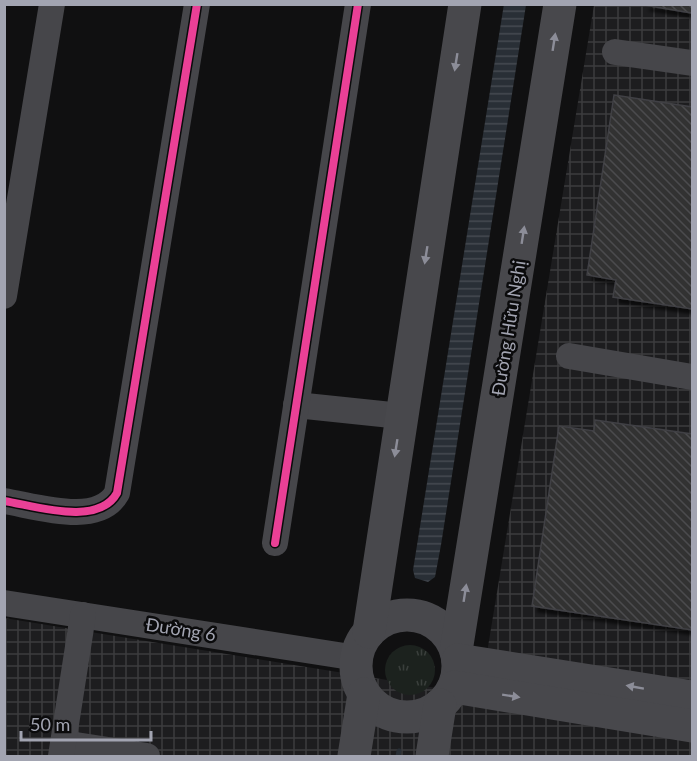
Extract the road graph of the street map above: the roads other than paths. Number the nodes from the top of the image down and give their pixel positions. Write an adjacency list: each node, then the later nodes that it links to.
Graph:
1 (52, 4): 8 (street)
2 (197, 4): 13 (street)
3 (358, 4): 11 (street)
4 (465, 4): 12 (main road, one-way to 12)
5 (560, 4): 18 (main road, Đường Hữu Nghị, one-way to 5)
6 (615, 52): 7 (street)
7 (693, 63)
8 (4, 296)
9 (569, 356): 10 (street)
10 (693, 377)
11 (296, 405): 12 (street); 14 (street)
12 (401, 416): 17 (main road, one-way to 17)
13 (4, 501)
14 (275, 543)
15 (4, 603): 16 (street, Đường 6)
16 (83, 615): 17 (street, Đường 6); 22 (street)
17 (363, 645): 18 (main road); 19 (main road)
18 (452, 676): 19 (main road); 20 (main road, one-way to 18); 21 (main road, one-way to 21); 25 (main road, Đường Hữu Nghị)
19 (364, 694): 24 (main road)
20 (693, 697)
21 (693, 726)
22 (62, 750): 23 (street)
23 (147, 756)
24 (354, 756)
25 (432, 756)

